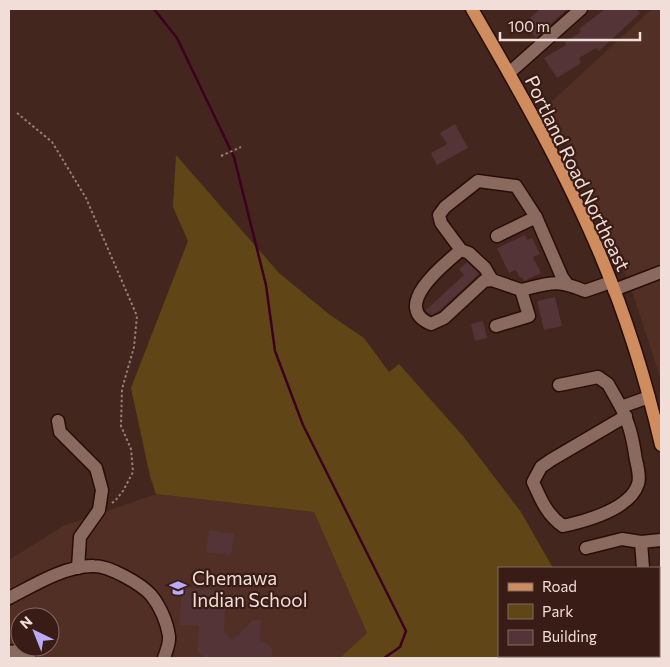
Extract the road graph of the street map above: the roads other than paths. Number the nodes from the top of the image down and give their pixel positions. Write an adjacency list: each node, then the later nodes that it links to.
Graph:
1 (472, 9): 3 (main road, Portland Road Northeast)
2 (581, 9): 3 (lane)
3 (509, 73): 10 (main road, Portland Road Northeast)
4 (536, 216): 5 (lane); 6 (lane); 9 (lane)
5 (497, 236)
6 (461, 250): 8 (lane); 8 (lane)
7 (661, 272): 10 (lane)
8 (492, 280): 11 (lane)
9 (568, 284): 10 (lane); 11 (lane)
10 (612, 286): 14 (main road, Portland Road Northeast)
11 (522, 290): 12 (lane)
12 (496, 326)
13 (559, 385): 15 (lane)
14 (654, 402): 15 (lane); 17 (main road, Portland Road Northeast)
15 (623, 412): 15 (lane)
16 (58, 421): 22 (lane)
17 (661, 445)
18 (661, 540): 19 (lane)
19 (641, 542): 20 (lane); 21 (lane)
20 (586, 548)
21 (643, 567)
22 (78, 568): 23 (lane); 26 (lane)
23 (9, 598)
24 (9, 652): 25 (lane)
25 (29, 658)
26 (164, 658)

